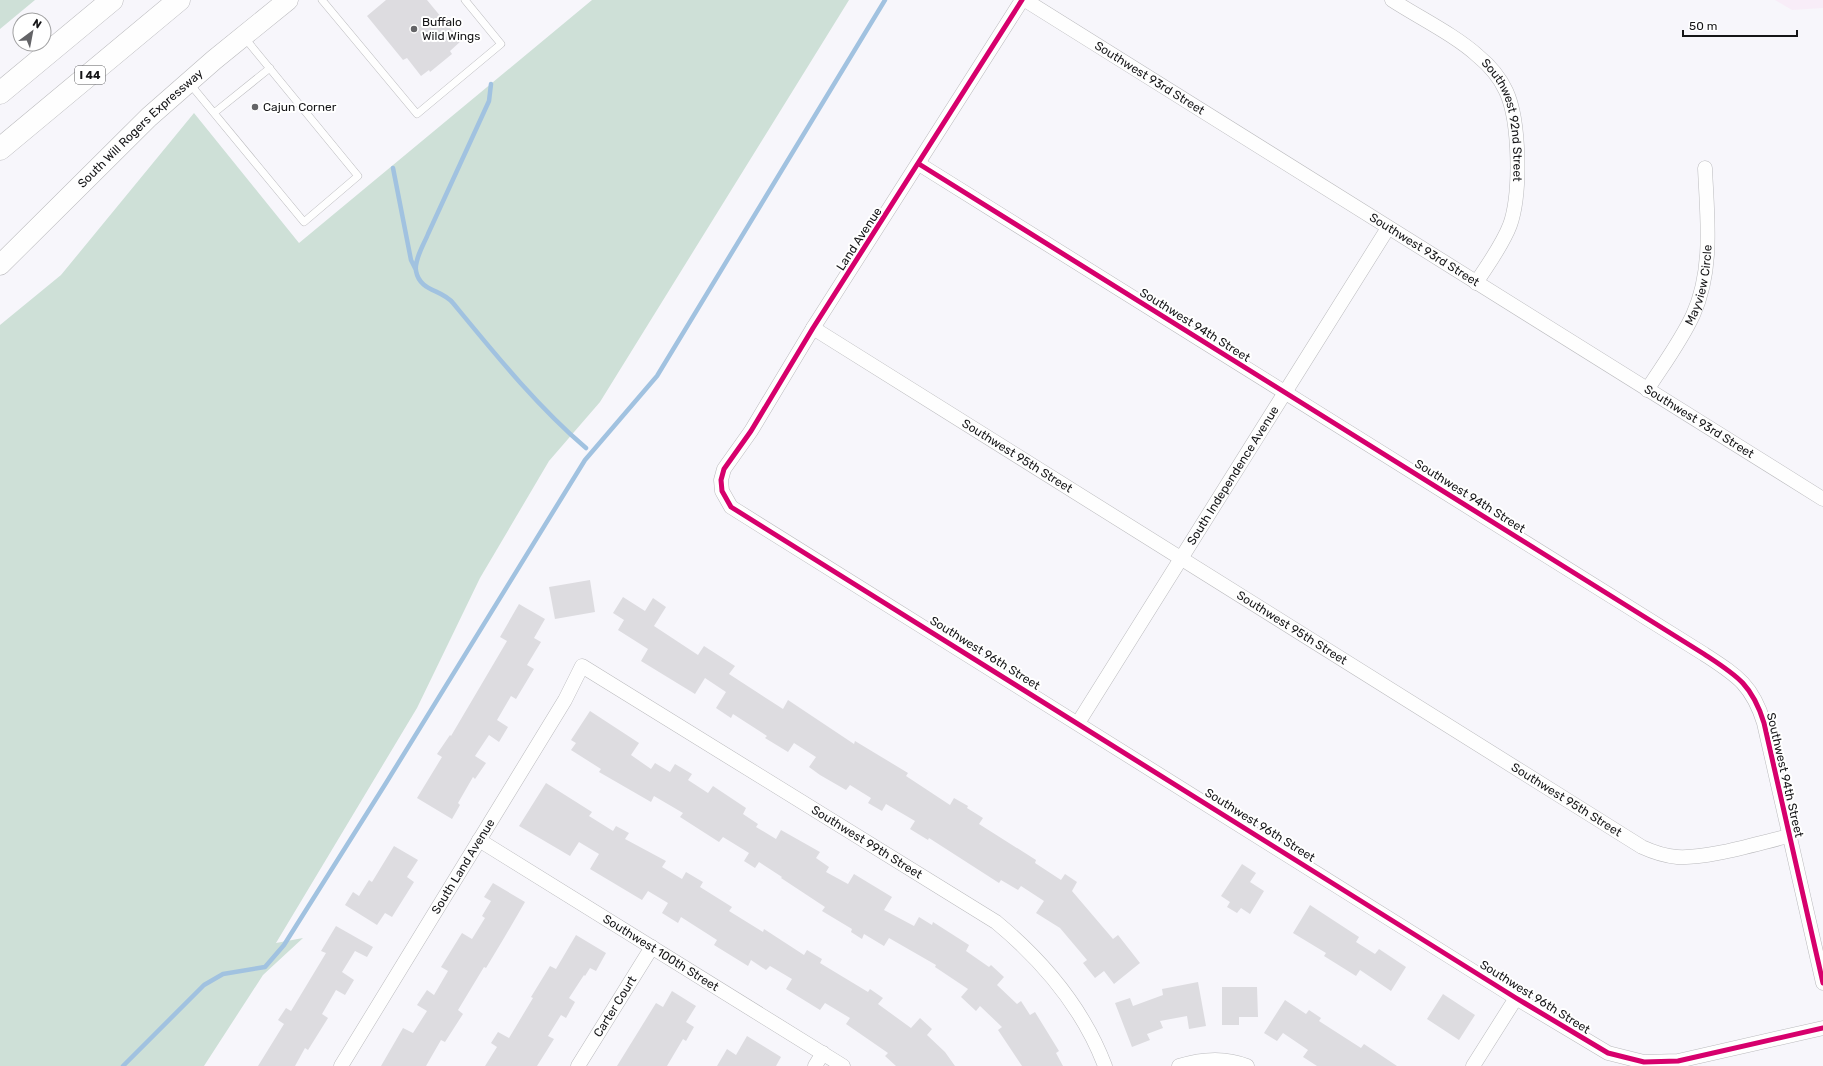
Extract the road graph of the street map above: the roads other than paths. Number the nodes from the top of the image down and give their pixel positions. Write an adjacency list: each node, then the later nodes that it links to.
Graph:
1 (112, 0): 12 (highway)
2 (179, 0): 14 (highway, I 44)
3 (288, 0): 9 (main road, South Will Rogers Expressway)
4 (322, 0): 5 (lane)
5 (465, 0)
6 (1022, 0): 15 (street, Land Avenue)
7 (1025, 0): 17 (street, Southwest 93rd Street)
8 (1392, 0): 19 (street, Southwest 92nd Street)
9 (244, 36): 10 (lane); 11 (main road, South Will Rogers Expressway)
10 (270, 68): 13 (lane); 13 (lane)
11 (188, 82): 13 (lane); 18 (main road, South Will Rogers Expressway)
12 (0, 93)
13 (214, 113)
14 (0, 149)
15 (919, 164): 20 (street, Land Avenue); 22 (street, Southwest 94th Street)
16 (1704, 168): 21 (street, Mayview Circle)
17 (1388, 228): 19 (street, Southwest 93rd Street); 22 (street, South Independence Avenue)
18 (0, 265)
19 (1476, 282): 21 (street, Southwest 93rd Street)
20 (814, 328): 23 (street, Land Avenue); 25 (street, Southwest 95th Street)
21 (1647, 390): 24 (street, Southwest 93rd Street)
22 (1285, 393): 25 (street, South Independence Avenue); 28 (street, Southwest 94th Street)
23 (722, 490): 27 (street, Southwest 96th Street)
24 (1823, 499)
25 (1180, 559): 27 (street, South Independence Avenue); 28 (street, Southwest 95th Street)
26 (582, 666): 29 (street, South Land Avenue); 39 (street, Southwest 99th Street)
27 (1078, 723): 32 (street, Southwest 96th Street)
28 (1789, 836): 31 (street, Southwest 94th Street)
29 (479, 840): 30 (street, Southwest 100th Street); 35 (street, South Land Avenue)
30 (652, 947): 34 (street, Southwest 100th Street); 36 (street, Carter Court)
31 (1823, 983)
32 (1516, 998): 33 (street, Southwest 96th Street); 42 (street)
33 (1823, 1028)
34 (824, 1053): 37 (street); 38 (street, Southwest 100th Street)
35 (341, 1066)
36 (578, 1066)
37 (815, 1066)
38 (843, 1066)
39 (1104, 1066)
40 (1179, 1066): 41 (street)
41 (1247, 1066)
42 (1473, 1066)

